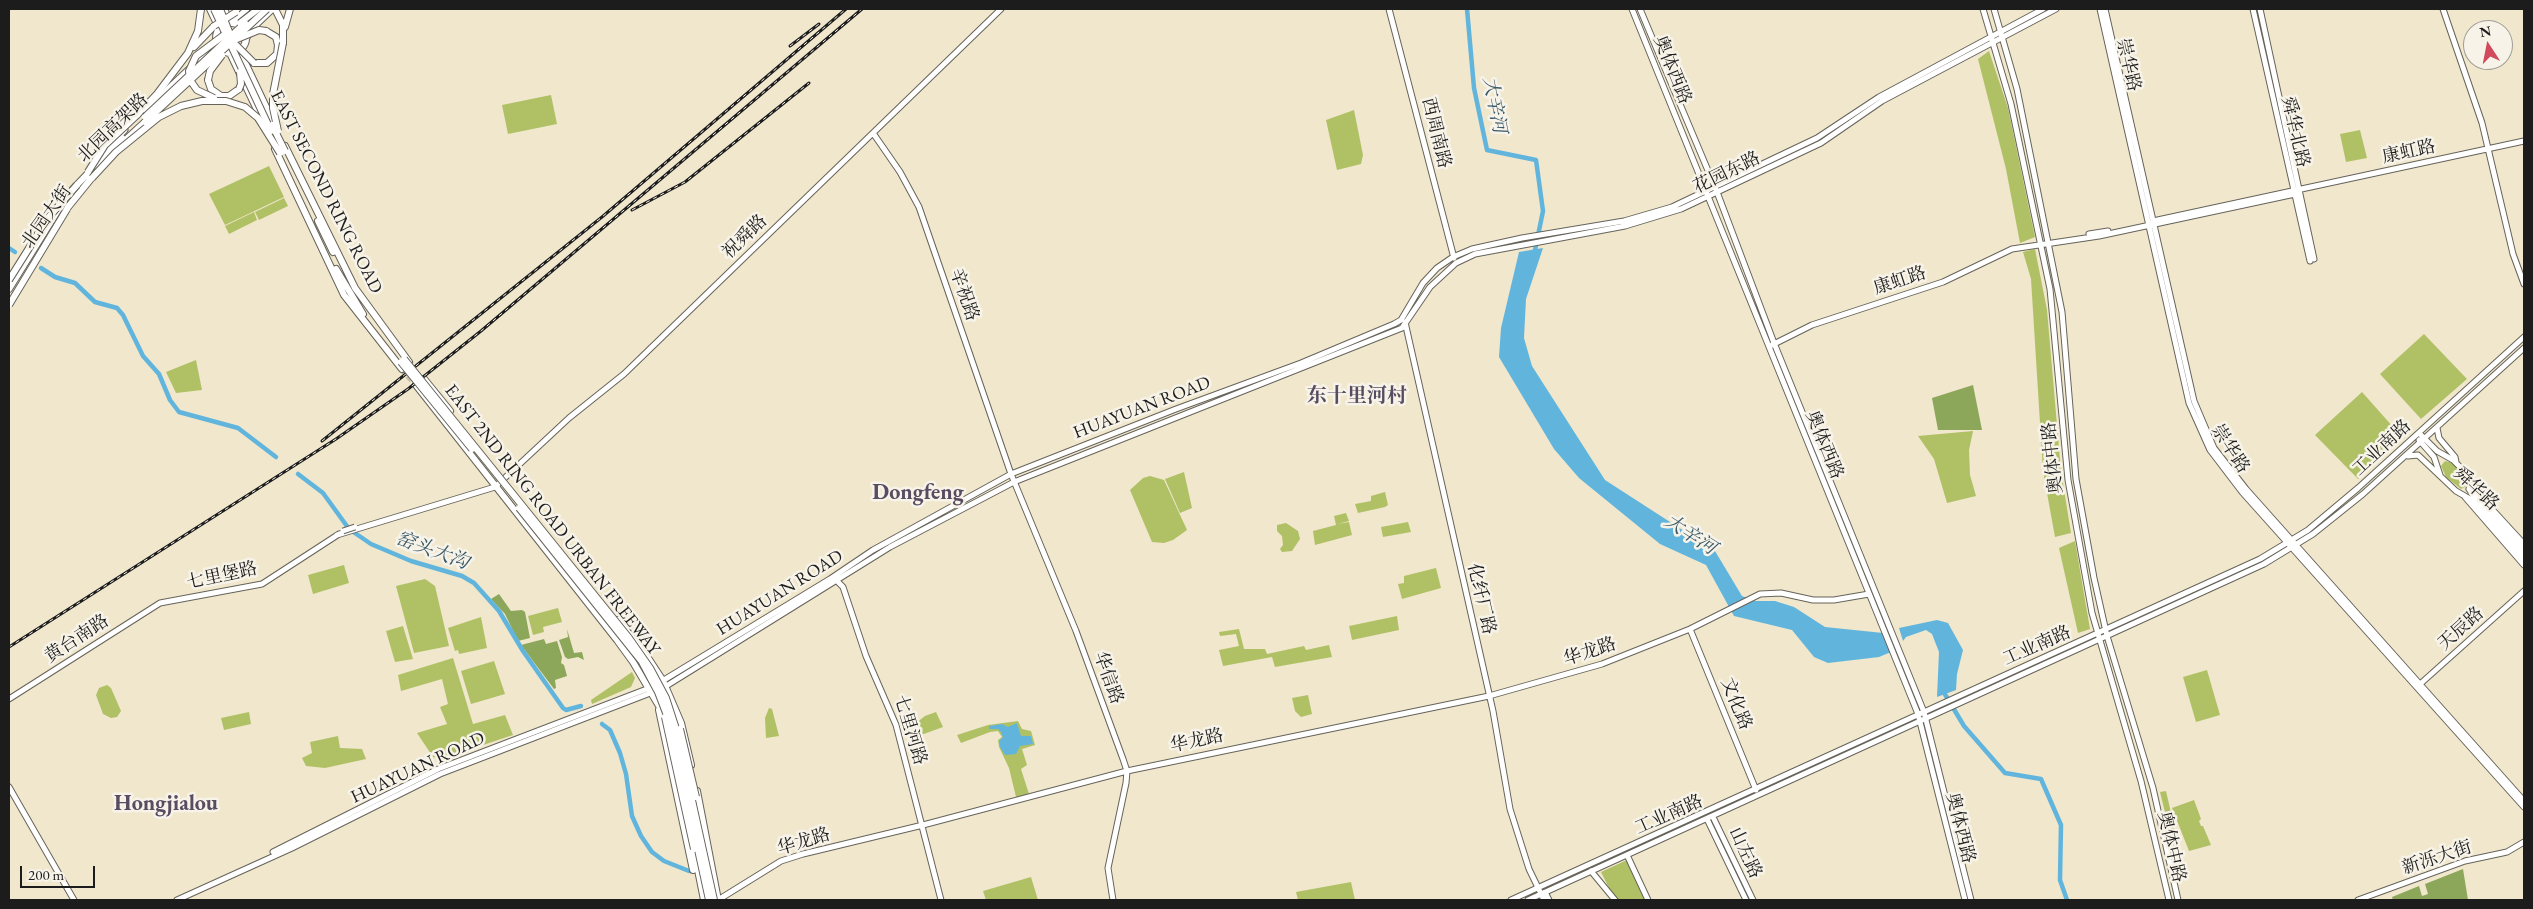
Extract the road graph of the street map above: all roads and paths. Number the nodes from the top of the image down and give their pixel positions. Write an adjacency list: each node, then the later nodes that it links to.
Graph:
1 (201, 9): 32 (highway)
2 (212, 9): 24 (highway); 33 (highway, EAST 2ND RING ROAD URBAN FREEWAY, bridge)
3 (220, 9): 28 (highway, EAST 2ND RING ROAD URBAN FREEWAY, bridge)
4 (224, 9): 23 (highway)
5 (245, 9): 23 (main road); 32 (highway, bridge)
6 (259, 9): 34 (highway, bridge); 39 (highway, 北园高架路, bridge)
7 (267, 9): 28 (highway, 北园高架路, bridge)
8 (274, 9): 29 (highway); 30 (main road)
9 (290, 9): 29 (highway)
10 (1000, 9): 35 (main road, 祝舜路)
11 (1390, 9): 50 (main road, 西周南路)
12 (1632, 9): 42 (main road, 奥体西路)
13 (1640, 9): 41 (main road, 奥体西路)
14 (1983, 9): 26 (main road, 奥体中路)
15 (1994, 9): 25 (main road, 奥体中路)
16 (2043, 9): 25 (main road, 花园东路)
17 (2056, 9): 25 (main road, 花园东路)
18 (2100, 9): 47 (main road, 崇华路)
19 (2105, 9): 47 (main road, 崇华路)
20 (2253, 9): 43 (main road, 舜华北路)
21 (2260, 9): 43 (main road, 舜华北路)
22 (2443, 9): 37 (main road)
23 (230, 24): 24 (highway); 30 (highway)
24 (219, 29): 27 (highway)
25 (2002, 35): 26 (main road, 花园东路); 48 (main road, 奥体中路)
26 (1993, 40): 41 (main road, 花园东路); 44 (main road, 花园东路); 49 (main road, 奥体中路)
27 (217, 42): 31 (highway); 56 (main road, 北园大街)
28 (233, 42): 28 (highway, bridge); 33 (highway, bridge); 38 (highway, EAST 2ND RING ROAD URBAN FREEWAY, bridge); 39 (highway, 北园高架路, bridge)
29 (283, 44): 38 (highway, bridge)
30 (242, 46): 31 (highway); 64 (highway, EAST SECOND RING ROAD)
31 (226, 52): 57 (main road, 北园大街); 65 (highway, EAST SECOND RING ROAD)
32 (184, 60): 39 (highway, bridge)
33 (239, 64): 38 (highway, EAST 2ND RING ROAD URBAN FREEWAY, bridge)
34 (233, 102): 38 (highway, bridge); 39 (highway, bridge)
35 (873, 133): 77 (main road, 辛祝路); 79 (main road, 祝舜路)
36 (2524, 141): 37 (main road, 康虹路)
37 (2489, 149): 43 (main road, 康虹路); 53 (main road); 55 (main road)
38 (283, 152): 105 (highway, EAST 2ND RING ROAD URBAN FREEWAY, bridge); 106 (highway, EAST 2ND RING ROAD URBAN FREEWAY, bridge)
39 (90, 175): 40 (highway, 北园高架路); 46 (highway)
40 (77, 185): 54 (highway, bridge); 56 (highway, 北园高架路, bridge)
41 (1713, 186): 42 (main road, 花园东路); 44 (main road, 奥体西路)
42 (1706, 189): 45 (main road, 奥体西路); 50 (main road, 花园东路)
43 (2296, 191): 47 (main road, 康虹路); 51 (main road, 舜华北路)
44 (1717, 192): 45 (main road, 花园东路); 62 (main road, 奥体西路)
45 (1709, 197): 52 (main road, 花园东路); 62 (main road, 奥体西路)
46 (66, 209): 57 (highway, bridge); 58 (highway, bridge)
47 (2152, 223): 48 (main road, 康虹路); 84 (main road, 崇华路)
48 (2048, 242): 49 (main road, 康虹路); 72 (main road, 奥体中路)
49 (2040, 244): 62 (main road, 康虹路); 71 (main road, 奥体中路)
50 (1453, 257): 52 (main road, 西周南路); 59 (main road, 花园东路)
51 (2312, 260)
52 (1456, 263): 60 (main road, 花园东路)
53 (2524, 278)
54 (9, 280)
55 (2524, 284)
56 (9, 287)
57 (9, 300)
58 (9, 305)
59 (1404, 314): 60 (main road, 化纤厂路); 77 (main road, HUAYUAN ROAD)
60 (1405, 324): 80 (main road, HUAYUAN ROAD); 102 (main road, 化纤厂路)
61 (2524, 337): 69 (main road, 工业南路)
62 (1772, 345): 93 (main road, 奥体西路); 107 (main road, 奥体西路)
63 (2524, 348): 68 (main road, 工业南路)
64 (410, 363)
65 (402, 369)
66 (424, 379): 79 (highway)
67 (416, 385): 81 (highway)
68 (2437, 428): 70 (main road, 工业南路); 75 (main road)
69 (2416, 434): 70 (main road, 舜华路); 84 (main road, 工业南路)
70 (2423, 440): 73 (main road, 舜华路); 74 (main road, 工业南路); 76 (main road, 舜华路)
71 (2064, 444): 72 (main road); 98 (main road, 奥体中路)
72 (2073, 444): 96 (main road, 奥体中路)
73 (2447, 458): 75 (main road, 舜华路); 76 (main road)
74 (2401, 460): 78 (main road); 86 (main road, 工业南路)
75 (2456, 463): 82 (main road, 舜华路)
76 (2438, 469): 78 (main road, 舜华路)
77 (1011, 474): 80 (main road, 华信路); 90 (main road, HUAYUAN ROAD)
78 (2441, 478): 83 (main road, 舜华路)
79 (503, 479): 81 (main road, 七里堡路); 99 (highway)
80 (1014, 482): 91 (main road, HUAYUAN ROAD); 109 (main road, 华信路)
81 (496, 485): 94 (main road, 七里堡路, bridge); 101 (highway)
82 (2469, 489): 83 (main road); 85 (main road); 87 (main road, 舜华路)
83 (2463, 494): 88 (main road, 舜华路); 89 (main road)
84 (2290, 540): 86 (main road, 崇华路); 96 (main road, 工业南路)
85 (2524, 544)
86 (2295, 546): 97 (main road, 工业南路); 100 (main road, 崇华路)
87 (2524, 551)
88 (2524, 558)
89 (2524, 565)
90 (830, 579): 91 (main road); 99 (main road, HUAYUAN ROAD)
91 (838, 581): 99 (main road, HUAYUAN ROAD); 117 (main road, 七里河路)
92 (2524, 591): 100 (main road, 天辰路)
93 (1870, 594): 95 (main road, 华龙路); 107 (main road, 奥体西路)
94 (160, 603): 103 (main road, 黄台南路)
95 (1690, 629): 102 (main road, 华龙路); 111 (main road, 文化路)
96 (2106, 630): 97 (main road, 奥体中路); 98 (main road, 工业南路)
97 (2107, 636): 98 (main road, 工业南路); 145 (main road, 奥体中路)
98 (2098, 637): 107 (main road, 工业南路); 108 (main road, 工业南路); 144 (main road, 奥体中路)
99 (664, 684): 101 (main road, HUAYUAN ROAD); 119 (highway)
100 (2418, 686): 113 (main road, 崇华路); 114 (main road, 崇华路)
101 (651, 690): 104 (main road, HUAYUAN ROAD); 105 (highway)
102 (1490, 696): 109 (main road, 华龙路); 123 (main road, 化纤厂路)
103 (9, 699)
104 (626, 700): 126 (main road, HUAYUAN ROAD); 127 (main road, HUAYUAN ROAD)
105 (659, 701): 121 (highway); 121 (highway, bridge); 129 (highway, EAST 2ND RING ROAD URBAN FREEWAY, bridge)
106 (671, 712): 119 (highway, bridge); 130 (highway, EAST 2ND RING ROAD URBAN FREEWAY, bridge)
107 (1921, 713): 108 (main road, 奥体西路); 111 (main road, 工业南路)
108 (1922, 721): 115 (main road, 工业南路); 142 (main road, 奥体西路); 143 (main road, 奥体西路)
109 (1126, 771): 117 (main road, 华龙路); 133 (main road, 华信路)
110 (9, 787): 125 (main road)
111 (1756, 790): 123 (main road, 工业南路)
112 (9, 792): 125 (main road)
113 (2524, 801)
114 (2524, 807)
115 (1713, 817): 116 (main road, 工业南路); 141 (main road, 山左路)
116 (1707, 820): 120 (main road, 工业南路); 140 (main road, 山左路)
117 (923, 825): 131 (main road, 华龙路); 132 (main road, 七里河路)
118 (2524, 842): 146 (main road, 新泺大街)
119 (707, 849): 131 (highway)
120 (1627, 855): 122 (main road, 工业南路); 139 (main road)
121 (695, 870): 128 (highway)
122 (1592, 872): 124 (main road, 工业南路); 138 (main road)
123 (1538, 888): 124 (main road); 134 (main road, 工业南路)
124 (1543, 893): 135 (main road, 工业南路); 136 (main road); 137 (main road)
125 (73, 900)
126 (171, 900)
127 (177, 900)
128 (704, 900)
129 (709, 900)
130 (714, 900)
131 (718, 900)
132 (941, 900)
133 (1113, 900)
134 (1511, 900)
135 (1528, 900)
136 (1544, 900)
137 (1548, 900)
138 (1615, 900)
139 (1648, 900)
140 (1746, 900)
141 (1753, 900)
142 (1965, 900)
143 (1971, 900)
144 (2169, 900)
145 (2178, 900)
146 (2358, 900)

